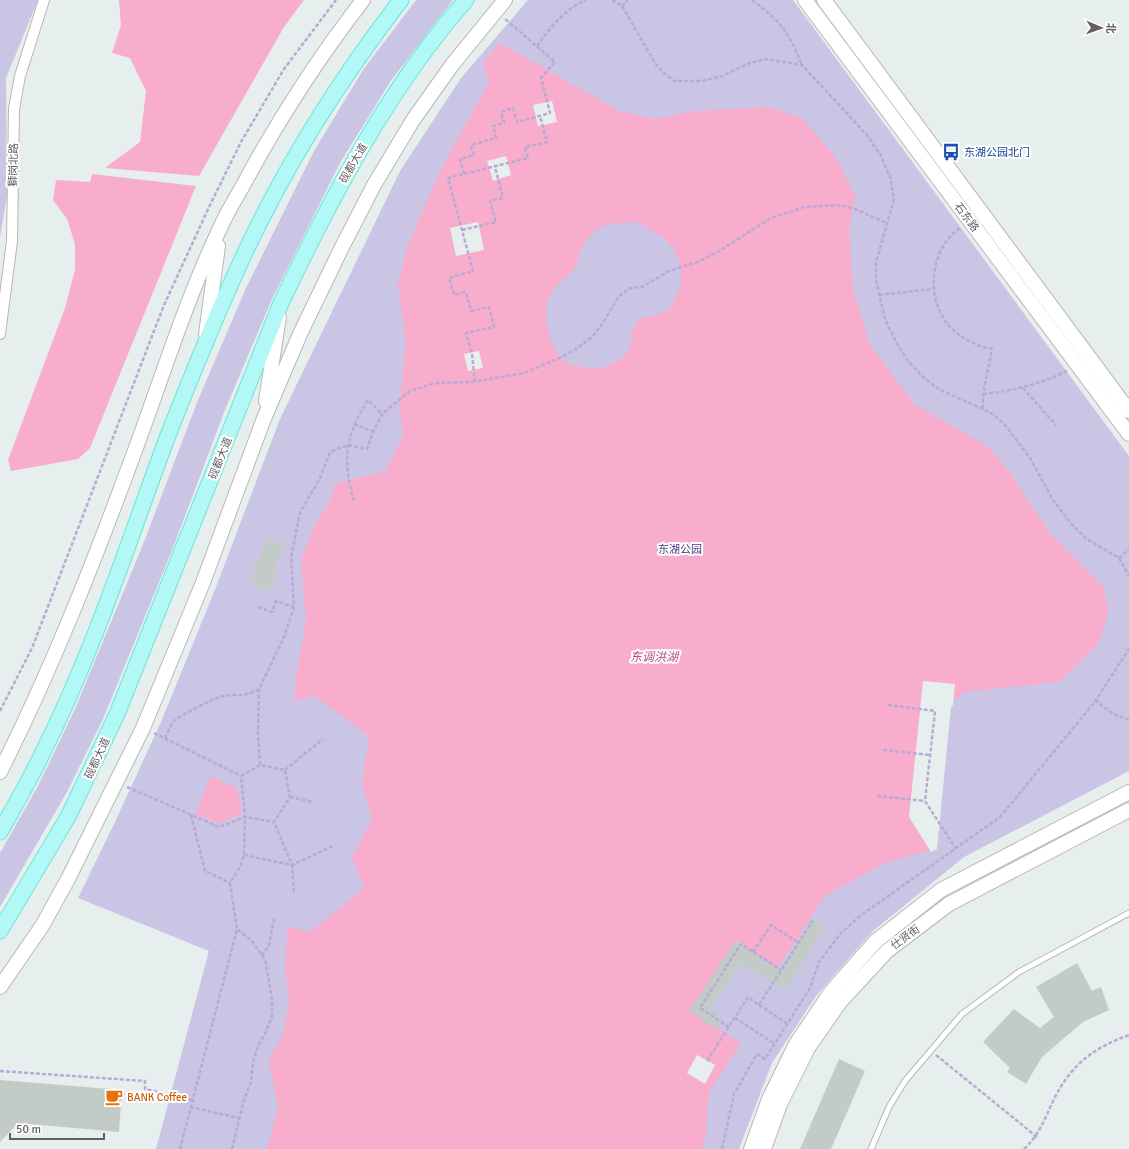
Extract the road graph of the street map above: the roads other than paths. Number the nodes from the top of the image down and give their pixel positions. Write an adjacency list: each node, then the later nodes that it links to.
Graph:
1 (44, 0): 10 (street, 獅岗北路)
2 (363, 0): 8 (street)
3 (401, 0): 11 (main road)
4 (466, 0): 9 (main road, 砚都大道)
5 (505, 0): 13 (street)
6 (806, 0): 14 (street, 石东路)
7 (824, 0): 12 (street, 石东路)
8 (221, 225): 11 (street); 15 (street)
9 (281, 303): 13 (street); 20 (main road, 砚都大道)
10 (0, 334)
11 (205, 344): 18 (main road)
12 (1129, 411)
13 (263, 421): 21 (street)
14 (1129, 434)
15 (0, 772)
16 (1129, 792): 22 (street)
17 (1129, 810): 23 (street, 仕贤街)
18 (0, 832)
19 (1129, 913): 24 (lane)
20 (0, 931)
21 (0, 987)
22 (751, 1149)
23 (764, 1149)
24 (871, 1149)

